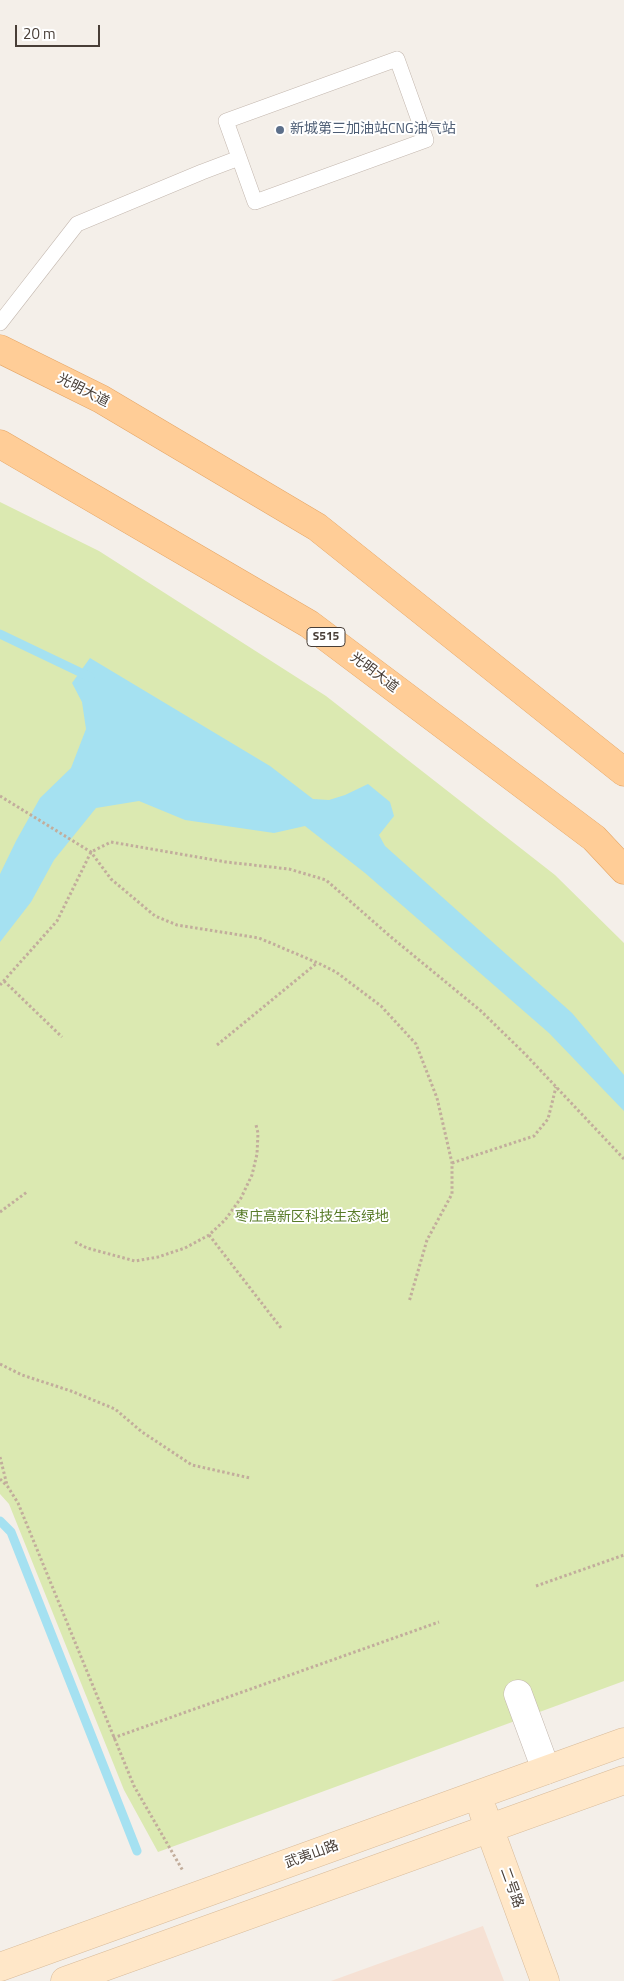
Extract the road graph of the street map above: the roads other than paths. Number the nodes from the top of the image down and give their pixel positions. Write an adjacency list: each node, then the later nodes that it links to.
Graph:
1 (240, 158): 1 (lane); 2 (lane)
2 (0, 323)
3 (0, 349): 5 (main road, 光明大道)
4 (0, 444): 6 (main road, 光明大道 / S515)
5 (624, 772)
6 (624, 870)
7 (518, 1694): 9 (street)
8 (624, 1742): 9 (street, 武夷山路)
9 (546, 1770): 11 (street, 武夷山路)
10 (624, 1780): 12 (street)
11 (478, 1795): 12 (street, 二号路); 13 (street, 武夷山路)
12 (489, 1828): 14 (street); 15 (street, 二号路)
13 (0, 1967)
14 (65, 1981)
15 (545, 1981)

